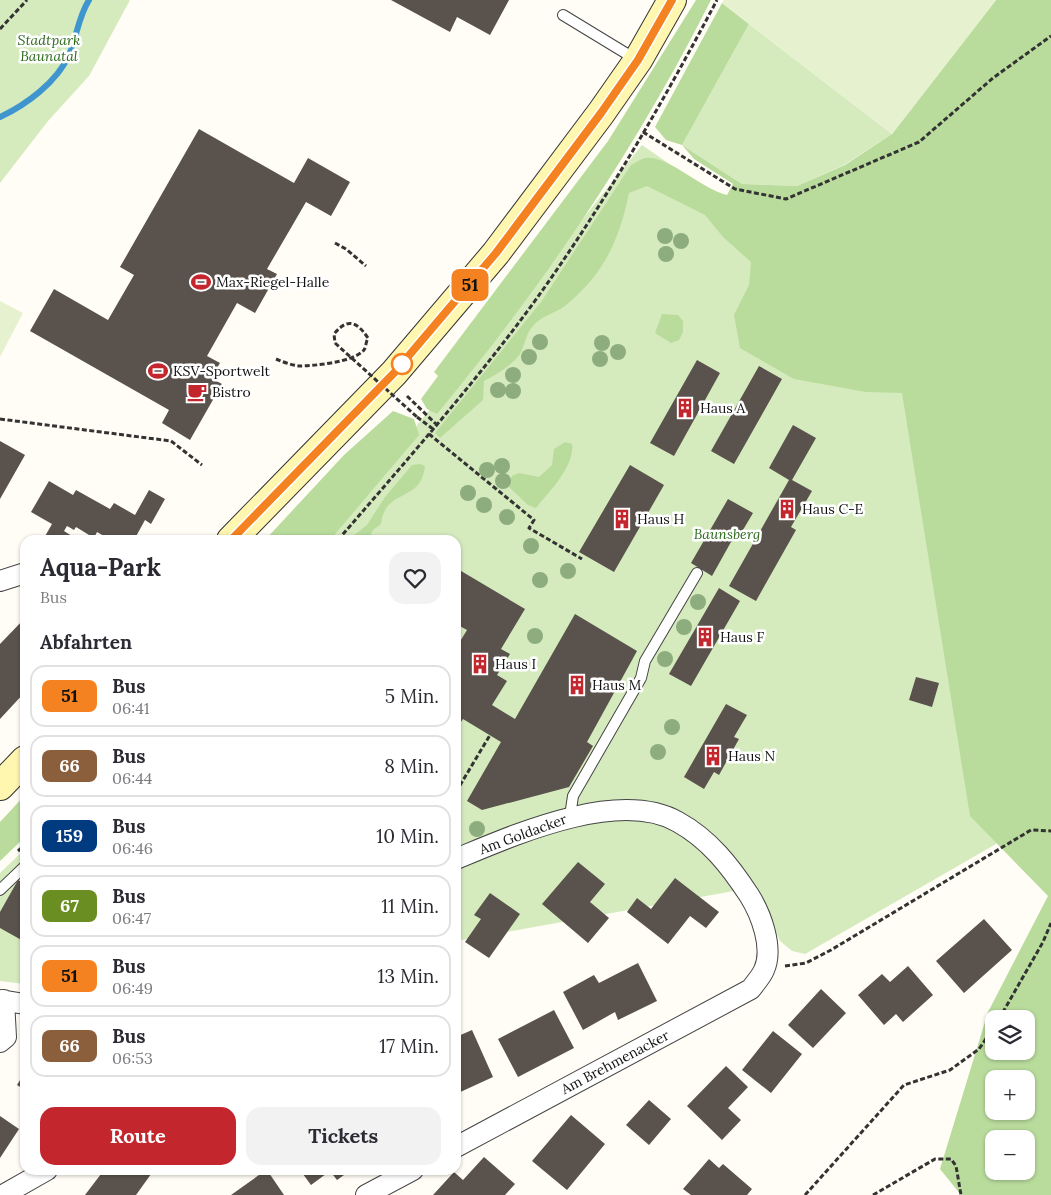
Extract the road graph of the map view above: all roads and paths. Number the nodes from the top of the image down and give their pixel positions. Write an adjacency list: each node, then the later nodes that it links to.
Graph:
1 (27, 0): 5 (path)
2 (672, 0): 7 (main road)
3 (717, 0): 8 (path)
4 (564, 15): 7 (lane)
5 (0, 29)
6 (1051, 36): 8 (path)
7 (638, 60): 18 (main road)
8 (643, 132): 14 (path)
9 (335, 243): 10 (path)
10 (366, 266)
11 (276, 360): 15 (path, bridge)
12 (406, 397): 14 (path)
13 (0, 419): 17 (path)
14 (436, 424): 15 (path)
15 (433, 429): 16 (path)
16 (429, 434): 19 (path); 20 (path)
17 (202, 465)
18 (236, 535)
19 (342, 535)
20 (582, 559)
21 (697, 573): 28 (lane)
22 (20, 575): 23 (street)
23 (0, 581)
24 (490, 735): 26 (path)
25 (20, 765): 27 (main road)
26 (461, 784)
27 (0, 786)
28 (570, 816): 30 (street, Am Goldacker); 34 (street, Am Goldacker)
29 (1051, 832): 34 (path)
30 (461, 857)
31 (20, 871): 32 (lane)
32 (0, 890)
33 (1051, 923): 37 (path)
34 (765, 969): 40 (street, Am Brehmenacker)
35 (2, 1000): 36 (street); 39 (street)
36 (20, 1003)
37 (1004, 1010)
38 (985, 1040): 45 (path)
39 (0, 1042)
40 (461, 1144)
41 (38, 1175): 43 (street)
42 (404, 1175): 44 (street)
43 (3, 1195)
44 (366, 1195)
45 (805, 1195)
46 (873, 1195): 47 (path)
47 (961, 1195)

